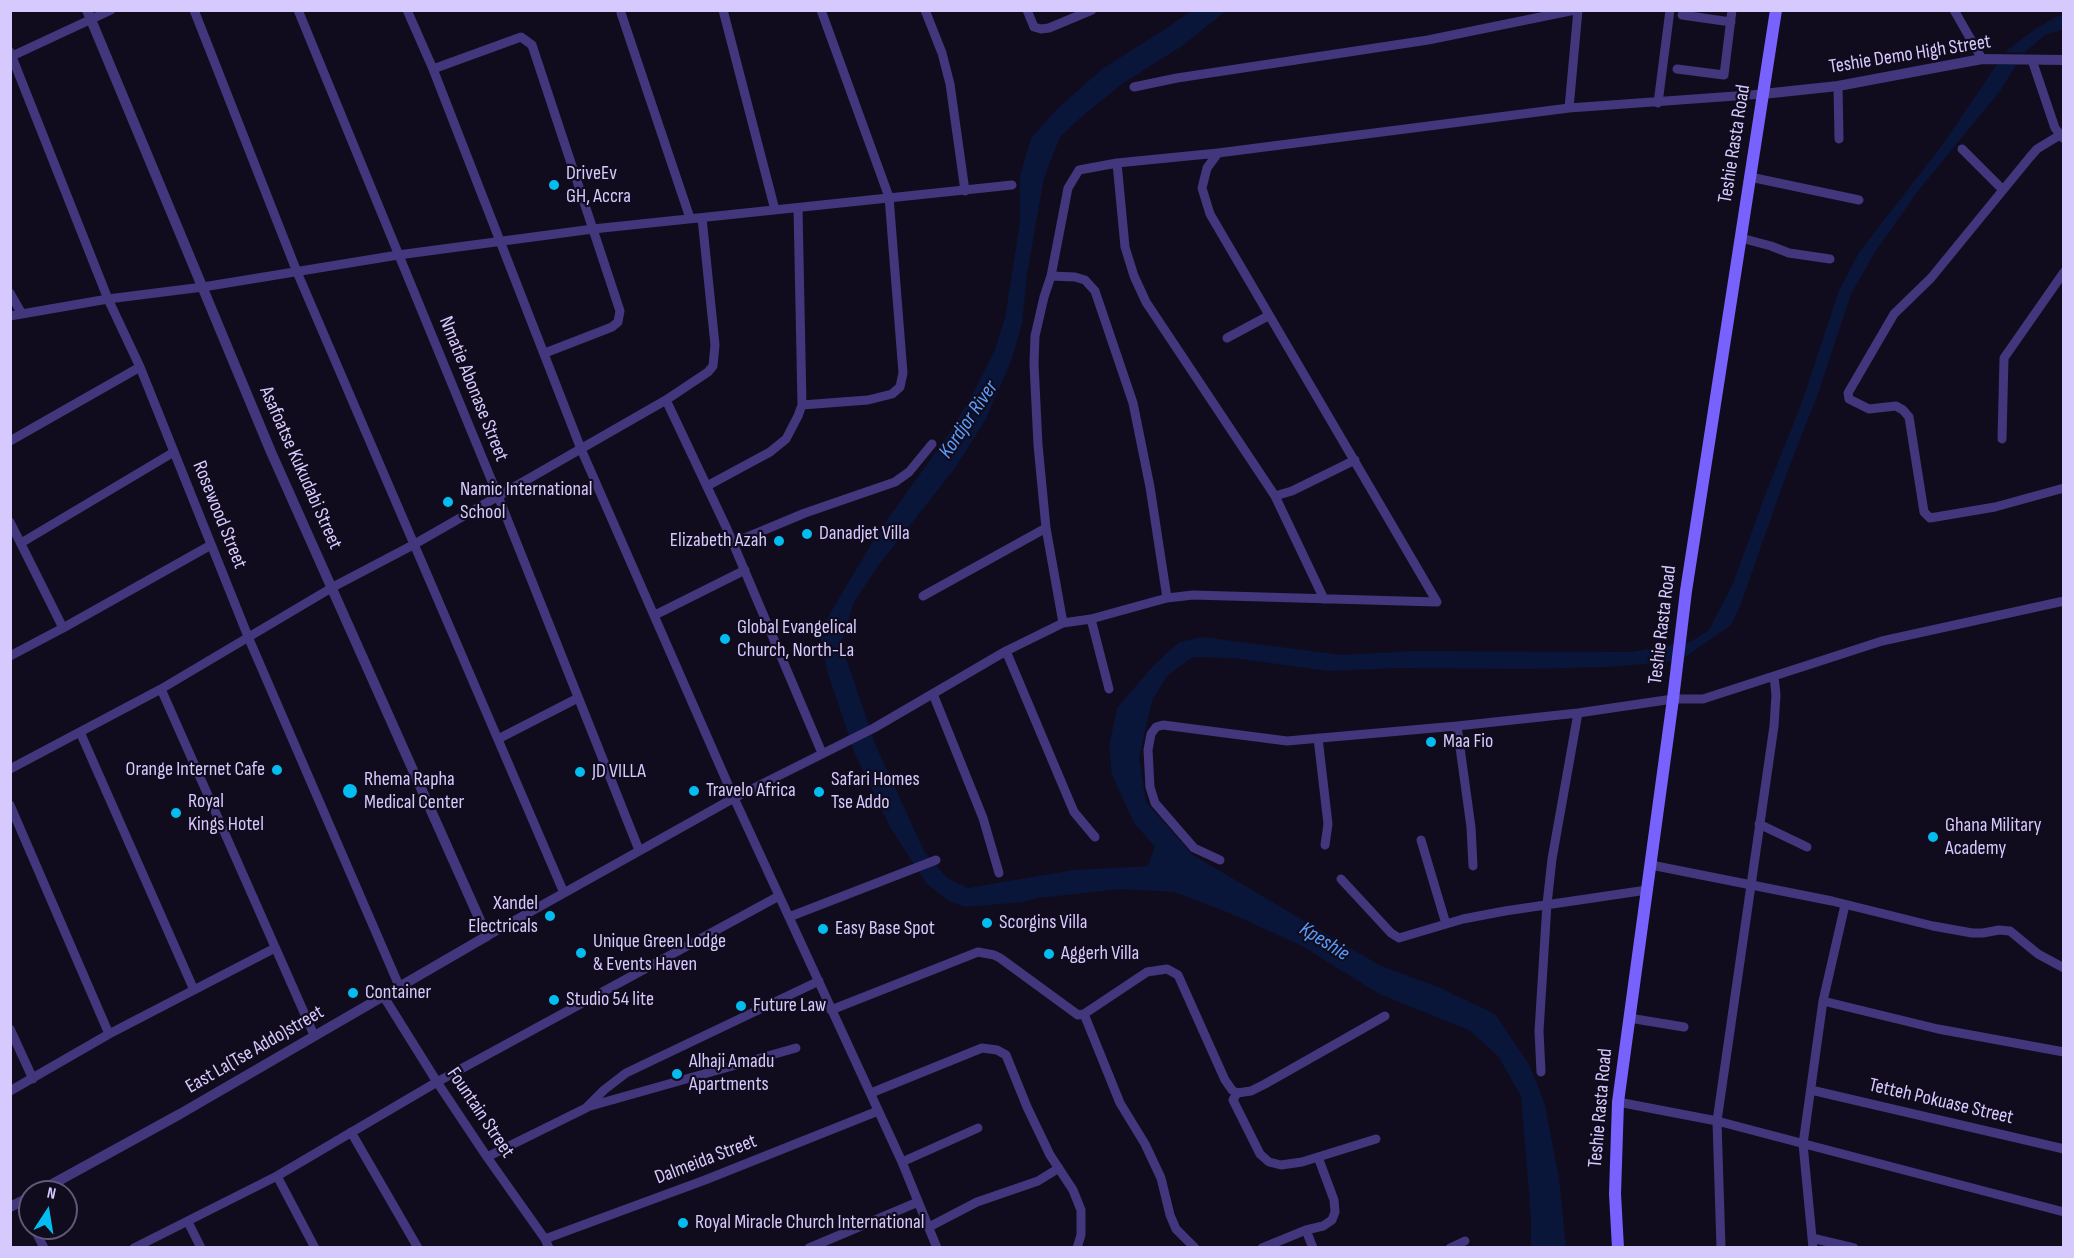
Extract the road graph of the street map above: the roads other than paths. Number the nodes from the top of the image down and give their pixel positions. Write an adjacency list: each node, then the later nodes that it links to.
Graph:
1 (111, 10): 16 (street)
2 (194, 10): 50 (street)
3 (298, 10): 48 (street, Nmatie Abonase Street)
4 (407, 10): 23 (street)
5 (723, 10): 42 (street)
6 (821, 10): 39 (street)
7 (925, 10): 38 (street)
8 (1027, 10): 9 (street)
9 (1092, 10)
10 (1577, 10): 26 (street); 29 (street)
11 (1670, 10): 28 (street)
12 (1732, 10): 18 (street)
13 (1776, 10): 27 (main road, Teshie Rasta Road)
14 (1954, 10): 20 (street)
15 (621, 13): 43 (street)
16 (89, 14): 19 (street); 54 (street, Asafoatse Kukudabi Street)
17 (1682, 15): 18 (street)
18 (1731, 22): 24 (street)
19 (11, 55): 57 (street, Rosewood Street)
20 (1982, 59): 21 (street, Teshie Demo High Street); 25 (street, Teshie Demo High Street)
21 (2028, 59): 22 (street, Teshie Demo High Street); 30 (street)
22 (2064, 60)
23 (433, 69): 45 (street); 47 (street)
24 (1677, 69)
25 (1838, 86): 27 (street, Teshie Demo High Street); 31 (street)
26 (1134, 87)
27 (1763, 94): 28 (street); 35 (main road, Teshie Rasta Road)
28 (1658, 103): 29 (street)
29 (1569, 108): 33 (street)
30 (2062, 137): 37 (street)
31 (1839, 139)
32 (1962, 149): 37 (street)
33 (1218, 153): 34 (street); 60 (street)
34 (1117, 164): 52 (street); 75 (street)
35 (1750, 177): 40 (street); 46 (main road, Teshie Rasta Road)
36 (1012, 185): 38 (street)
37 (2003, 190): 73 (street)
38 (965, 191): 39 (street)
39 (889, 197): 41 (street); 65 (street)
40 (1859, 200)
41 (798, 208): 42 (street); 65 (street)
42 (776, 210): 44 (street)
43 (690, 218): 44 (street); 45 (street)
44 (702, 218): 64 (street)
45 (593, 229): 47 (street); 62 (street)
46 (1741, 238): 49 (street); 100 (main road, Teshie Rasta Road)
47 (499, 242): 48 (street); 62 (street)
48 (398, 255): 50 (street); 74 (street, Nmatie Abonase Street)
49 (1830, 260)
50 (297, 272): 54 (street); 81 (street)
51 (2064, 272): 53 (street)
52 (1051, 276): 77 (street); 85 (street)
53 (2054, 285): 55 (street); 66 (street)
54 (203, 287): 57 (street); 83 (street, Asafoatse Kukudabi Street)
55 (2064, 292)
56 (10, 293): 58 (street)
57 (108, 299): 58 (street); 63 (street, Rosewood Street)
58 (22, 314): 59 (street)
59 (10, 316)
60 (1268, 316): 61 (street); 71 (street)
61 (1227, 338)
62 (545, 353): 69 (street)
63 (140, 367): 67 (street); 70 (street, Rosewood Street)
64 (666, 400): 69 (street); 72 (street)
65 (802, 405): 72 (street)
66 (2002, 439)
67 (10, 441)
68 (932, 444): 79 (street)
69 (581, 448): 74 (street); 88 (street)
70 (174, 452): 78 (street); 80 (street, Rosewood Street)
71 (1354, 460): 75 (street); 86 (street)
72 (707, 486): 79 (street)
73 (2064, 488)
74 (498, 496): 81 (street); 99 (street, Nmatie Abonase Street)
75 (1275, 496): 86 (street)
76 (10, 522): 78 (street)
77 (1046, 528): 84 (street); 90 (street)
78 (21, 543): 91 (street)
79 (733, 543): 82 (street)
80 (211, 545): 91 (street); 92 (street, Rosewood Street)
81 (413, 545): 83 (street); 105 (street)
82 (745, 570): 88 (street); 106 (street)
83 (333, 587): 92 (street); 130 (street, Asafoatse Kukudabi Street)
84 (923, 596)
85 (1167, 598): 86 (street); 89 (street)
86 (1324, 599)
87 (2064, 601): 95 (street)
88 (655, 615): 108 (street)
89 (1091, 619): 90 (street); 97 (street)
90 (1063, 623): 93 (street)
91 (63, 628): 94 (street)
92 (249, 639): 96 (street); 134 (street, Rosewood Street)
93 (1006, 651): 98 (street); 111 (street)
94 (10, 656)
95 (1774, 676): 100 (street); 110 (street)
96 (161, 689): 103 (street); 131 (street)
97 (1109, 689)
98 (933, 694): 106 (street); 120 (street)
99 (578, 698): 105 (street); 115 (street, Nmatie Abonase Street)
100 (1673, 699): 101 (street); 118 (main road, Teshie Rasta Road)
101 (1578, 713): 102 (street); 126 (street)
102 (1458, 726): 104 (street); 119 (street)
103 (80, 732): 107 (street); 135 (street)
104 (1318, 738): 113 (street); 117 (street)
105 (498, 739): 124 (street)
106 (822, 753): 108 (street)
107 (10, 769)
108 (734, 798): 115 (street); 125 (street)
109 (10, 805): 144 (street)
110 (1759, 824): 114 (street); 122 (street)
111 (1095, 837)
112 (1421, 840): 129 (street)
113 (1325, 846)
114 (1807, 847)
115 (639, 850): 124 (street)
116 (936, 860): 128 (street)
117 (1220, 860)
118 (1651, 865): 122 (street); 123 (main road, Teshie Rasta Road)
119 (1473, 866)
120 (999, 873)
121 (1341, 879): 129 (street)
122 (1752, 884): 127 (street); 158 (street)
123 (1647, 890): 126 (street); 141 (main road, Teshie Rasta Road)
124 (564, 893): 130 (street)
125 (779, 896): 128 (street); 150 (street)
126 (1547, 904): 129 (street); 148 (street)
127 (1845, 905): 132 (street); 137 (street)
128 (789, 917): 133 (street)
129 (1446, 924)
130 (487, 936): 134 (street, East La(Tse Addo)street)
131 (275, 948): 135 (street); 145 (street)
132 (2064, 968)
133 (819, 981): 138 (street); 156 (street)
134 (400, 988): 136 (street, East La(Tse Addo)street)
135 (194, 990): 144 (street)
136 (384, 997): 145 (street, East La(Tse Addo)street); 150 (street, Fountain Street)
137 (1823, 1001): 147 (street); 151 (street)
138 (831, 1010): 139 (street); 153 (street)
139 (1084, 1014): 154 (street); 185 (street)
140 (1385, 1016): 154 (street)
141 (1629, 1018): 142 (street); 155 (main road, Teshie Rasta Road)
142 (1684, 1027)
143 (10, 1029): 149 (street)
144 (109, 1034): 149 (street)
145 (314, 1035): 169 (street, East La(Tse Addo)street)
146 (796, 1048): 156 (street)
147 (2064, 1052)
148 (1541, 1072)
149 (33, 1079): 152 (street)
150 (437, 1082): 160 (street); 164 (street, Fountain Street)
151 (1810, 1090): 162 (street); 163 (street, Tetteh Pokuase Street)
152 (10, 1091)
153 (871, 1093): 157 (street); 167 (street)
154 (1237, 1093): 165 (street)
155 (1618, 1102): 158 (street); 189 (main road, Teshie Rasta Road)
156 (586, 1108): 164 (street)
157 (878, 1112): 166 (street); 176 (street, Dalmeida Street)
158 (1717, 1120): 162 (street); 190 (street)
159 (978, 1128): 166 (street)
160 (351, 1132): 168 (street); 181 (street)
161 (1376, 1138): 165 (street)
162 (1803, 1144): 171 (street); 177 (street)
163 (2064, 1149)
164 (487, 1157): 176 (street, Fountain Street)
165 (1318, 1157): 174 (street)
166 (902, 1162): 170 (street)
167 (1059, 1168): 173 (street); 184 (street)
168 (277, 1176): 172 (street); 180 (street)
169 (60, 1180)
170 (918, 1202): 173 (street); 182 (street)
171 (2064, 1212)
172 (188, 1222): 178 (street); 179 (street)
173 (929, 1227): 183 (street)
174 (1306, 1230): 186 (street); 187 (street)
175 (1465, 1241): 188 (street)
176 (547, 1243)
177 (1813, 1243): 191 (street)
178 (134, 1248)
179 (201, 1248)
180 (315, 1248)
181 (418, 1248)
182 (809, 1248)
183 (937, 1248)
184 (1077, 1248)
185 (1195, 1248)
186 (1262, 1248)
187 (1313, 1248)
188 (1450, 1248)
189 (1618, 1248)
190 (1721, 1248)
191 (1854, 1248)

